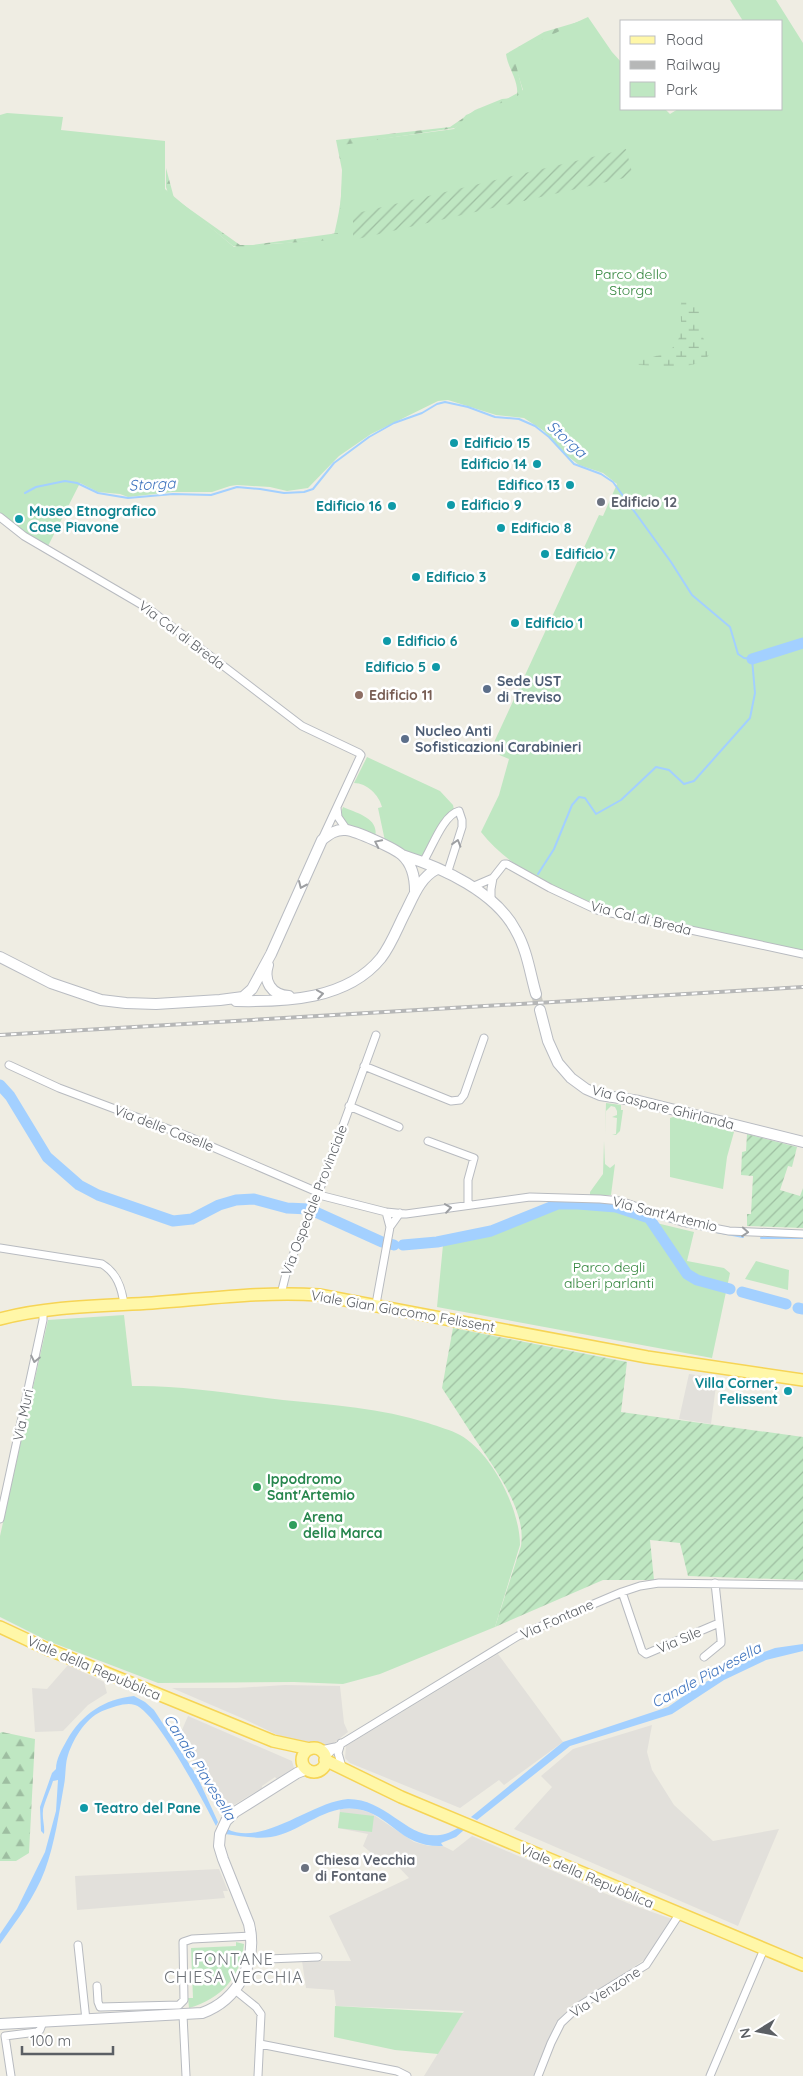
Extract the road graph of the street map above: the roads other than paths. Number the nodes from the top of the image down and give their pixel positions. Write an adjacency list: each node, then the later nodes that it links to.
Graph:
1 (0, 517): 2 (street, Via Cal di Breda)
2 (337, 806): 3 (street); 4 (street)
3 (347, 830): 4 (street); 5 (street, one-way to 3)
4 (322, 840): 12 (street, one-way to 12)
5 (402, 855): 6 (street); 10 (street)
6 (423, 862): 7 (street); 7 (street, one-way to 6)
7 (442, 872): 9 (street); 10 (street)
8 (493, 878): 9 (street, Via Cal di Breda); 11 (street); 13 (street, Via Cal di Breda)
9 (472, 887): 11 (street)
10 (415, 891): 16 (street, one-way to 10)
11 (491, 900): 15 (street)
12 (271, 954): 16 (street); 17 (street)
13 (803, 954)
14 (0, 957): 17 (street)
15 (536, 994)
16 (300, 997): 17 (street)
17 (220, 1000)
18 (540, 1010): 26 (street, Via Gaspare Ghirlanda)
19 (376, 1036): 22 (street, Via Ospedale Provinciale)
20 (484, 1038): 22 (street)
21 (9, 1065): 27 (street, Via delle Caselle)
22 (364, 1066): 23 (street, Via Ospedale Provinciale)
23 (349, 1106): 24 (street, Via Ospedale Provinciale); 27 (street, Via Ospedale Provinciale)
24 (399, 1127)
25 (428, 1141): 28 (street)
26 (803, 1142)
27 (318, 1194): 29 (street, Via Sant'Artemio); 34 (street, Via Ospedale Provinciale)
28 (468, 1205): 30 (street, Via Sant'Artemio, one-way to 28); 32 (street, Via Sant'Artemio, one-way to 32)
29 (386, 1212): 30 (street, Via Sant'Artemio); 31 (street)
30 (400, 1214): 31 (street)
31 (390, 1227): 35 (street)
32 (803, 1234)
33 (0, 1248): 36 (street)
34 (281, 1294): 35 (main road, Viale Gian Giacomo Felissent); 36 (main road, Viale Gian Giacomo Felissent)
35 (376, 1304): 39 (main road, Viale Gian Giacomo Felissent)
36 (124, 1305): 37 (main road, Viale Gian Giacomo Felissent)
37 (43, 1311): 38 (main road, Viale Gian Giacomo Felissent); 40 (street, Via Muri, one-way to 40)
38 (0, 1318)
39 (803, 1380)
40 (0, 1519)
41 (715, 1583): 42 (street, Via Fontane); 43 (street, Via Fontane); 44 (street, Via Sile)
42 (803, 1586)
43 (622, 1592): 44 (street, Via Sile); 47 (street, Via Fontane)
44 (719, 1622): 46 (street, Via Sile)
45 (0, 1627): 48 (main road, Viale della Repubblica)
46 (704, 1657)
47 (338, 1745): 48 (street, Via Fontane); 49 (street)
48 (312, 1761): 49 (main road, Viale della Repubblica); 50 (main road, Viale della Repubblica); 52 (street)
49 (344, 1770): 50 (main road, Viale della Repubblica)
50 (372, 1784): 51 (main road, Viale della Repubblica)
51 (680, 1913): 54 (main road, Viale della Repubblica); 72 (street, Via Venzone)
52 (252, 1936): 59 (street); 60 (street)
53 (78, 1945): 63 (street)
54 (764, 1949): 57 (main road, Viale della Repubblica); 73 (street)
55 (318, 1957): 56 (street)
56 (268, 1958)
57 (803, 1965)
58 (97, 1986): 60 (street)
59 (236, 1990): 61 (street); 67 (street)
60 (157, 2006): 62 (street)
61 (184, 2015): 62 (street); 69 (street)
62 (158, 2017): 63 (street)
63 (86, 2020): 64 (street)
64 (43, 2022): 65 (street); 66 (street)
65 (0, 2026): 66 (street)
66 (5, 2036): 68 (street)
67 (260, 2044): 70 (street); 71 (street)
68 (11, 2076)
69 (186, 2076)
70 (258, 2076)
71 (407, 2076)
72 (538, 2076)
73 (710, 2076)

